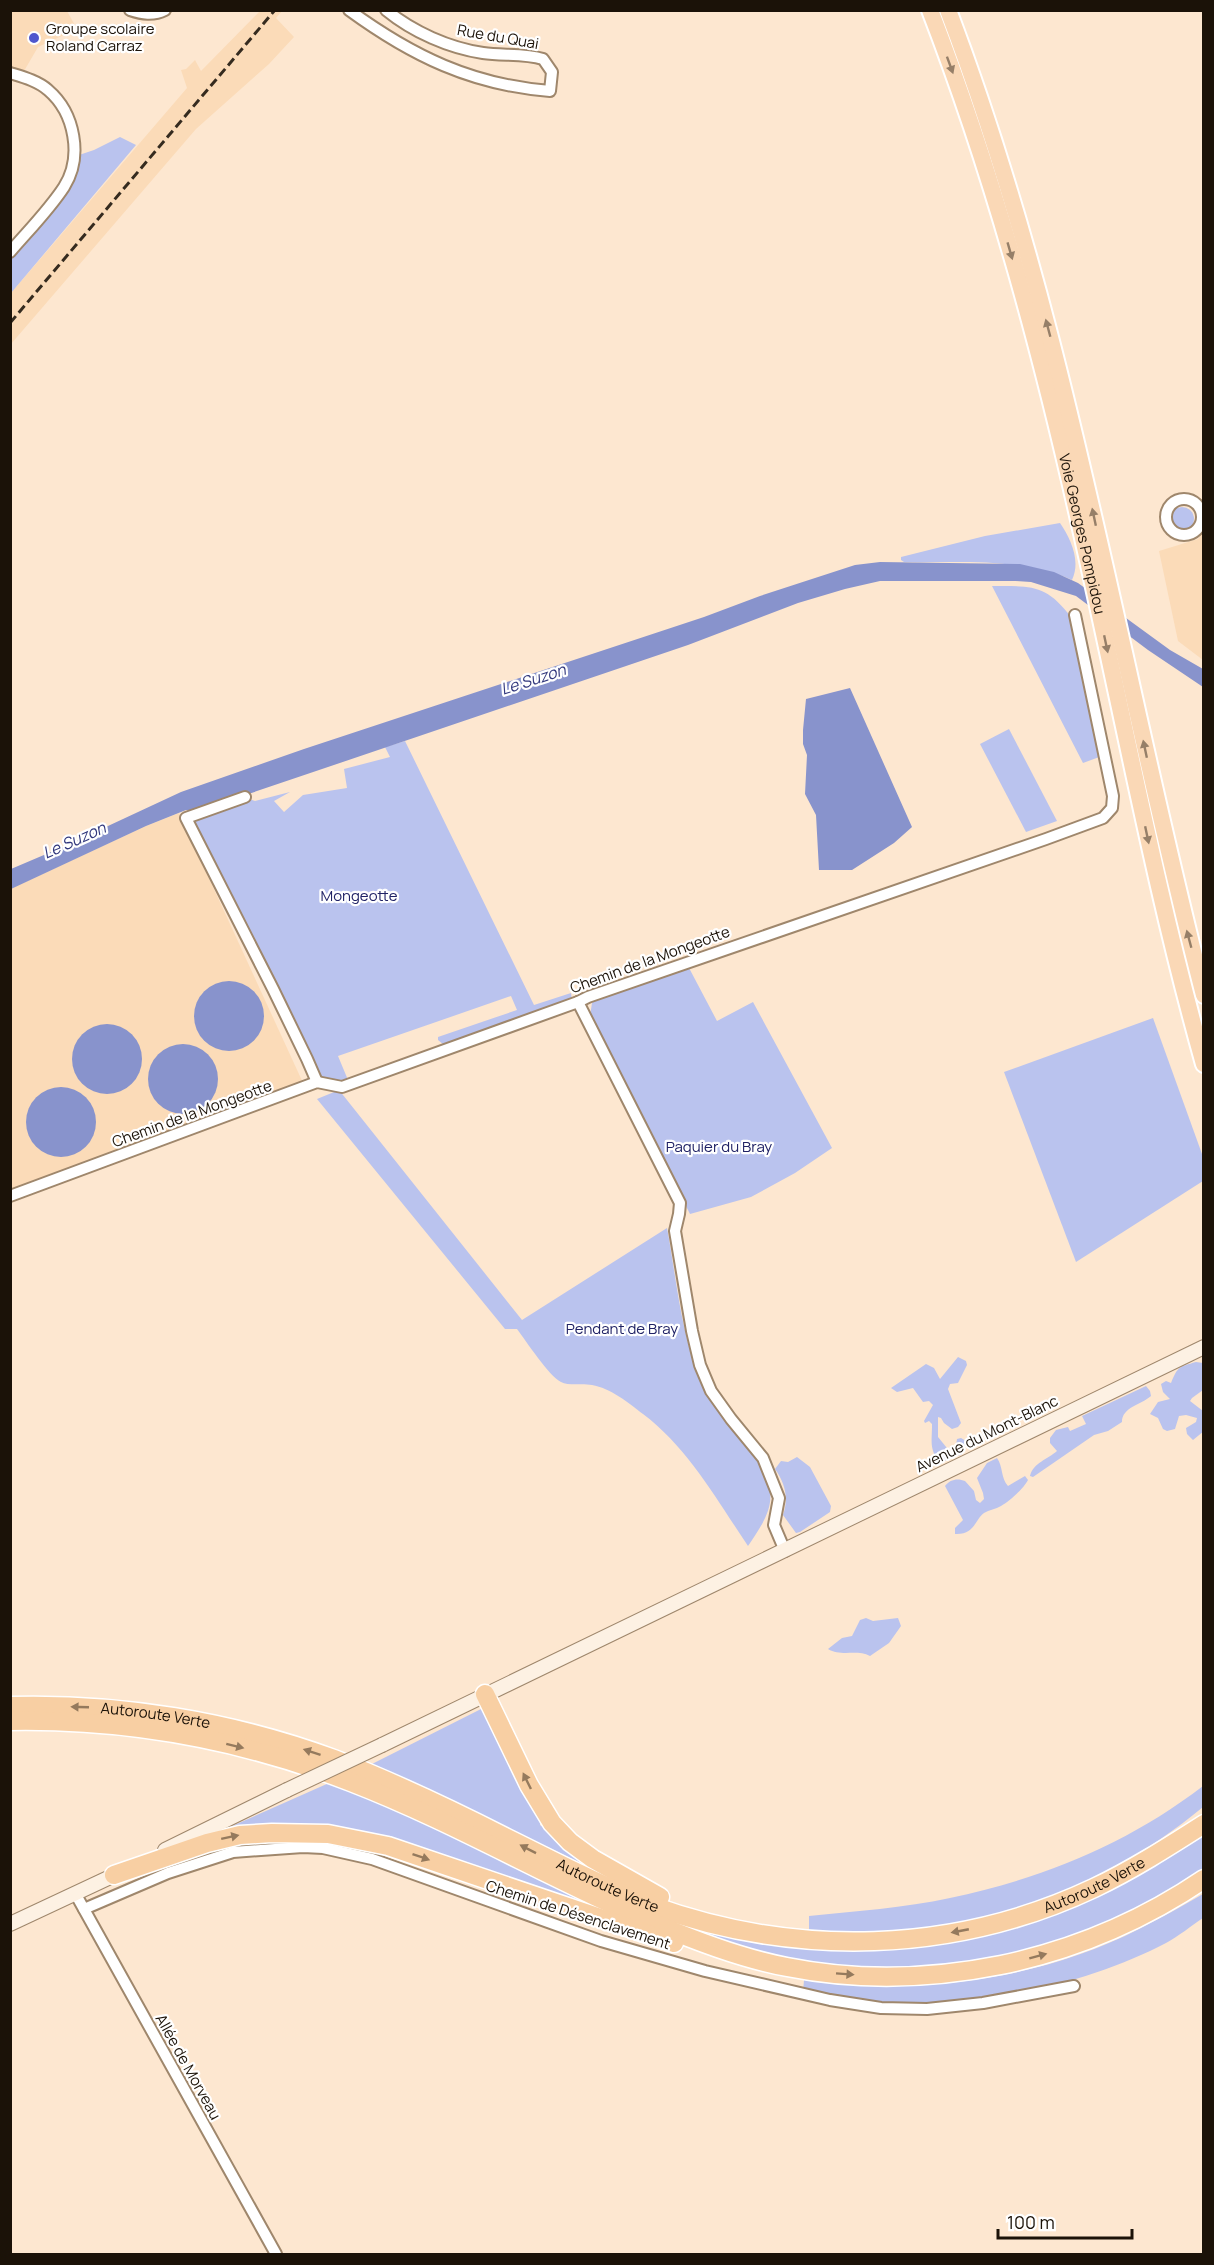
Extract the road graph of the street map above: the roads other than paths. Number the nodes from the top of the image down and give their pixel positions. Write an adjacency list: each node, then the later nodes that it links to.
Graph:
1 (130, 10): 2 (street)
2 (165, 10)
3 (350, 10): 4 (street, Rue du Quai)
4 (386, 10)
5 (930, 10): 13 (highway, Voie Georges Pompidou, one-way to 13)
6 (948, 10): 11 (highway, Voie Georges Pompidou, one-way to 6)
7 (10, 73): 8 (street)
8 (10, 252)
9 (1075, 615): 12 (street, Chemin de la Mongeotte)
10 (245, 797): 14 (street)
11 (1203, 995)
12 (578, 1002): 14 (street, Chemin de la Mongeotte); 17 (street)
13 (1203, 1064)
14 (316, 1082): 15 (street, Chemin de la Mongeotte)
15 (10, 1196)
16 (1203, 1347): 17 (main road, Avenue du Mont-Blanc)
17 (785, 1551): 18 (main road, Avenue du Mont-Blanc)
18 (485, 1694): 24 (main road, Avenue du Mont-Blanc, bridge); 31 (highway, one-way to 18)
19 (10, 1706): 31 (highway, Autoroute Verte, one-way to 19)
20 (10, 1721): 32 (highway, Autoroute Verte, one-way to 32)
21 (1203, 1814): 23 (highway)
22 (1203, 1824): 23 (highway, Autoroute Verte)
23 (1168, 1847): 31 (highway, Autoroute Verte, one-way to 31)
24 (114, 1875): 28 (main road, Avenue du Mont-Blanc); 32 (highway, one-way to 32)
25 (1203, 1879): 27 (highway, Autoroute Verte)
26 (1203, 1887): 27 (highway)
27 (1185, 1892): 32 (highway, Autoroute Verte, one-way to 27)
28 (75, 1893): 29 (street, Allée de Morveau); 30 (main road, Avenue du Mont-Blanc)
29 (84, 1909): 33 (street, Chemin de Désenclavement); 34 (street, Allée de Morveau)
30 (10, 1924)
31 (801, 1940)
32 (787, 1967)
33 (1074, 1986)
34 (276, 2254)

